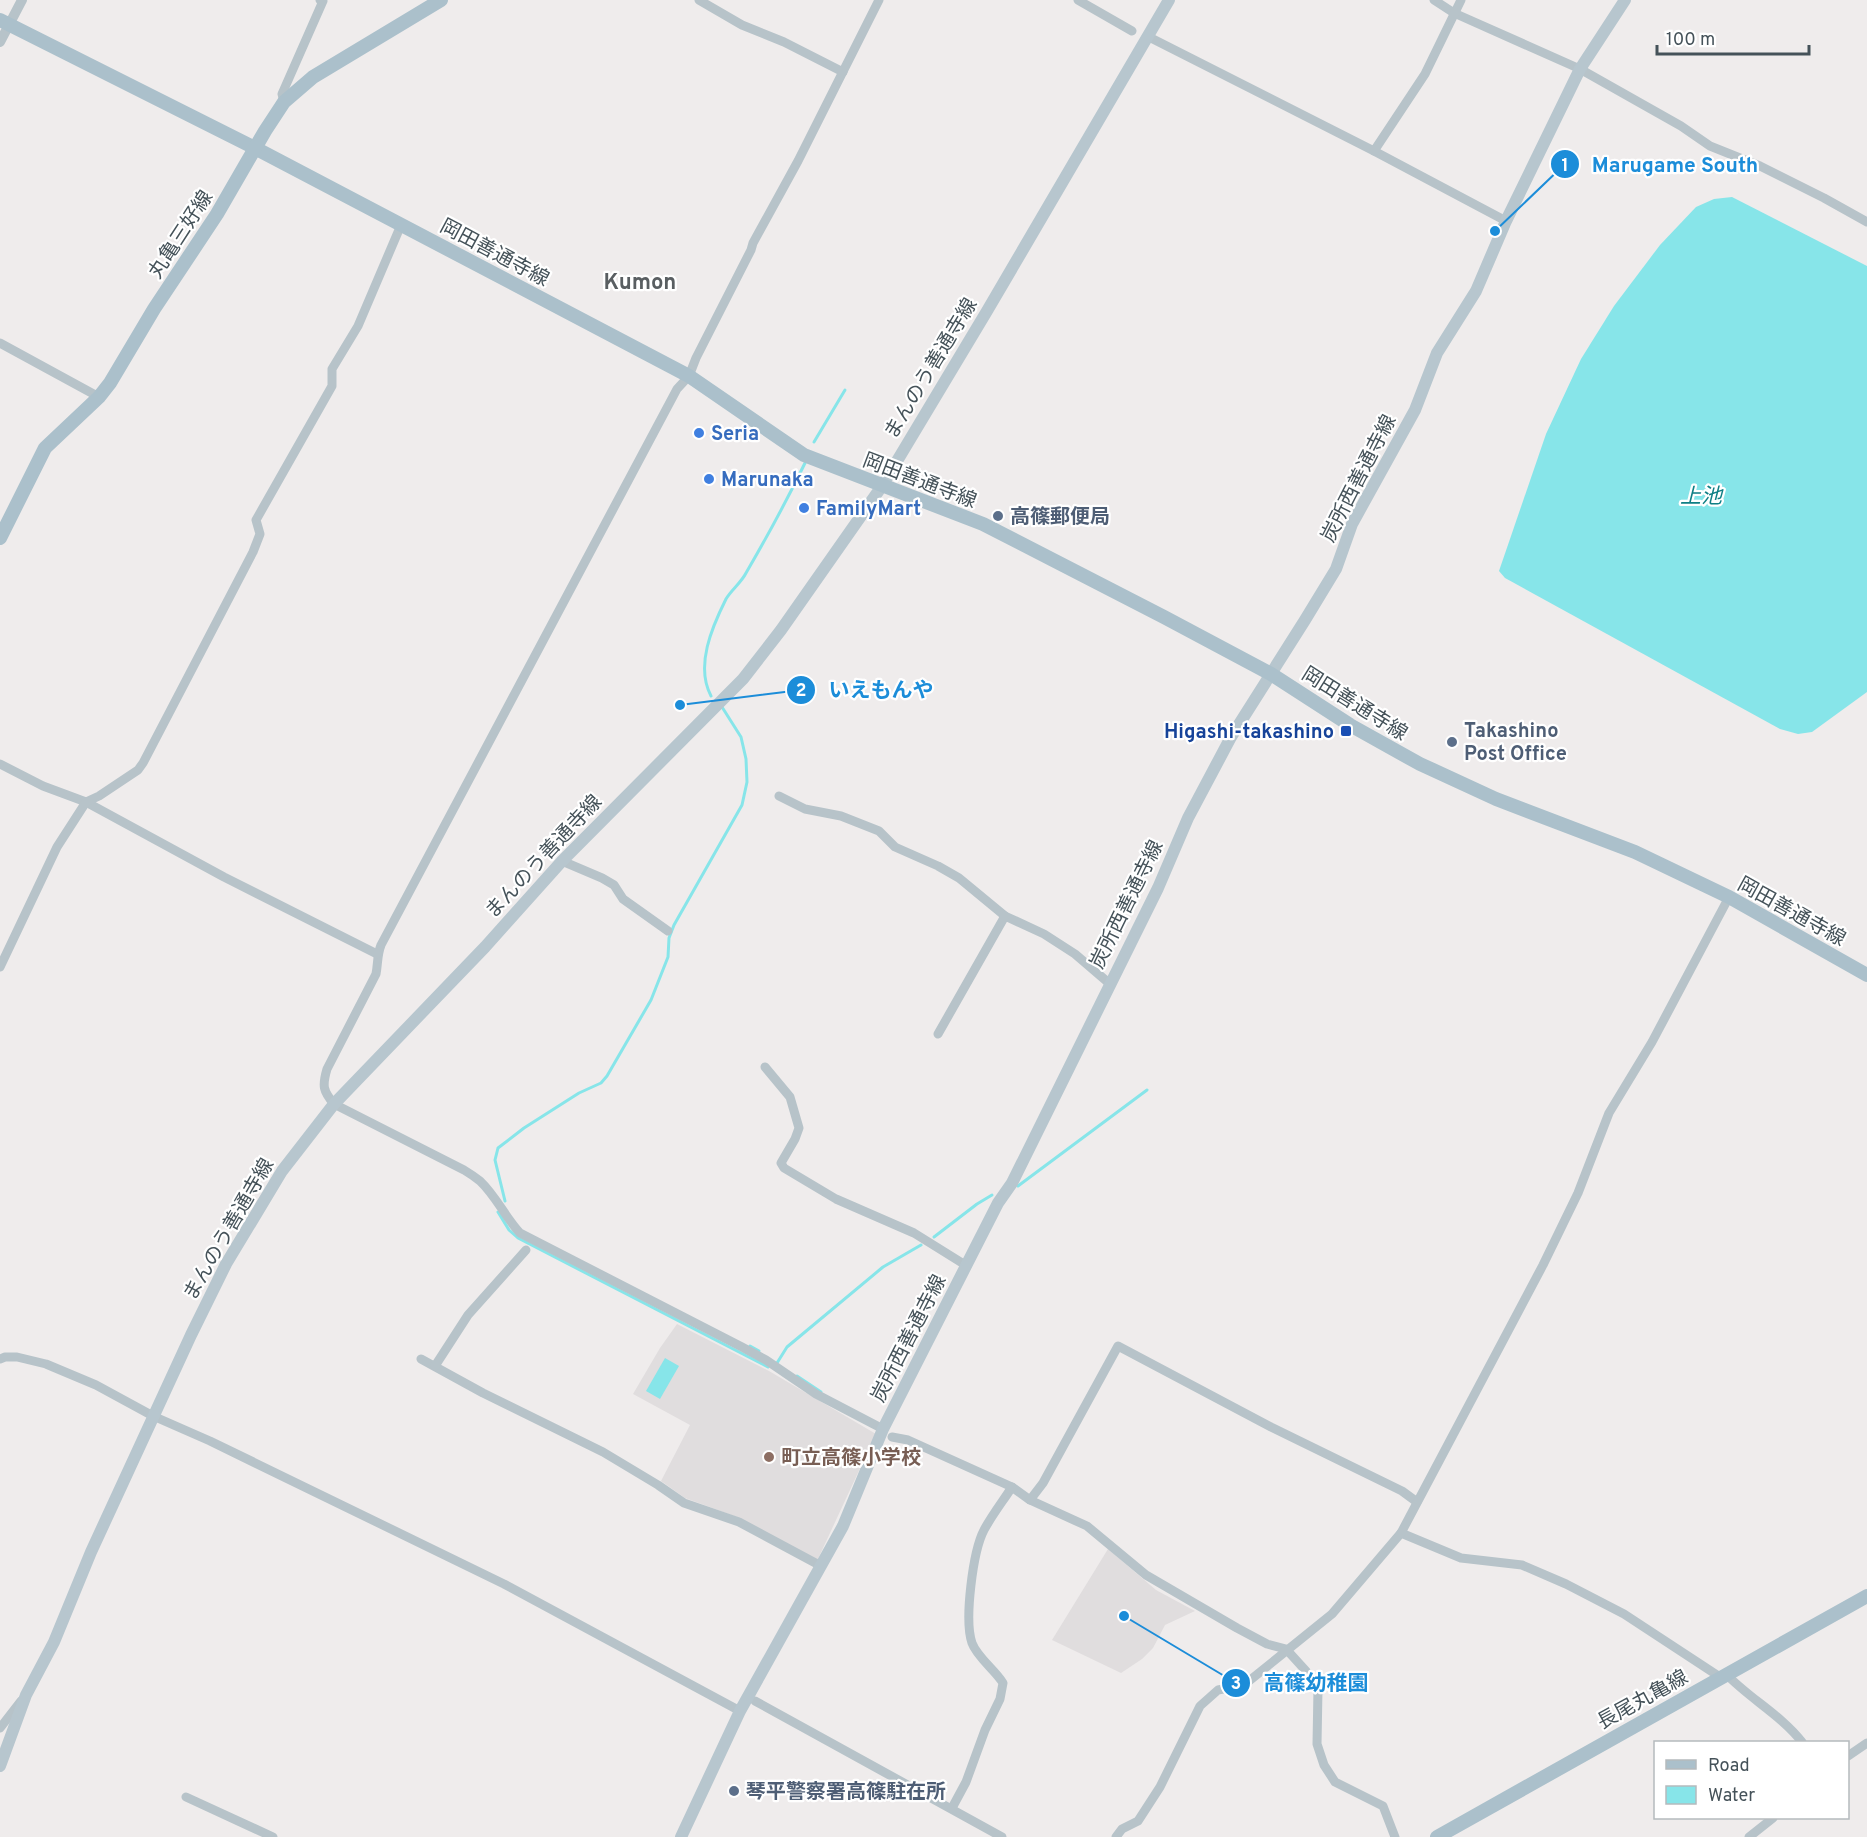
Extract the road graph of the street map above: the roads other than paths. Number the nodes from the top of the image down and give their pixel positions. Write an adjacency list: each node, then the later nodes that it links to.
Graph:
1 (22, 0): 12 (street)
2 (320, 0): 18 (street)
3 (441, 0): 18 (main road, 丸亀三好線)
4 (699, 0): 17 (street)
5 (879, 0): 17 (street)
6 (1078, 0): 13 (street)
7 (1169, 0): 14 (main road, まんのう善通寺線)
8 (1434, 0): 11 (street)
9 (1461, 0): 11 (street)
10 (1625, 0): 16 (main road, 炭所西善通寺線)
11 (1454, 13): 16 (street); 20 (street)
12 (5, 22): 15 (street); 19 (main road, 岡田善通寺線)
13 (1132, 31)
14 (1147, 36): 20 (street); 27 (main road, まんのう善通寺線)
15 (0, 42)
16 (1580, 69): 21 (main road, 炭所西善通寺線); 22 (street)
17 (843, 72): 25 (street)
18 (284, 102): 19 (main road, 丸亀三好線)
19 (255, 148): 23 (main road, 岡田善通寺線); 26 (main road, 丸亀三好線)
20 (1374, 152): 21 (street)
21 (1506, 221): 29 (main road, 炭所西善通寺線)
22 (1867, 222)
23 (401, 225): 25 (main road, 岡田善通寺線); 32 (street)
24 (0, 343): 26 (street)
25 (689, 376): 27 (main road, 岡田善通寺線); 39 (street)
26 (99, 397): 28 (main road, 丸亀三好線)
27 (882, 486): 29 (main road, 岡田善通寺線); 33 (main road, まんのう善通寺線)
28 (0, 538)
29 (1271, 674): 34 (main road, 岡田善通寺線); 42 (main road, 炭所西善通寺線)
30 (0, 764): 32 (street)
31 (779, 796): 35 (street)
32 (86, 802): 38 (street); 39 (street)
33 (562, 861): 36 (street); 45 (main road, まんのう善通寺線)
34 (1729, 897): 41 (main road, 岡田善通寺線); 55 (street)
35 (1005, 916): 42 (street); 43 (street)
36 (668, 931)
37 (0, 944): 38 (street)
38 (11, 946): 40 (street)
39 (377, 954): 45 (street)
40 (0, 967)
41 (1867, 975)
42 (1110, 984): 47 (main road, 炭所西善通寺線)
43 (939, 1034)
44 (765, 1067): 47 (street)
45 (334, 1104): 51 (main road, まんのう善通寺線); 52 (street)
46 (526, 1250): 50 (street)
47 (967, 1266): 52 (main road, 炭所西善通寺線)
48 (0, 1359): 51 (street)
49 (421, 1359): 50 (street)
50 (435, 1366): 57 (street)
51 (153, 1416): 61 (main road, まんのう善通寺線); 63 (street)
52 (887, 1433): 53 (street); 57 (main road, 炭所西善通寺線)
53 (1012, 1487): 54 (street); 70 (street)
54 (1030, 1500): 55 (street); 59 (street)
55 (1417, 1502): 56 (street)
56 (1401, 1533): 59 (street); 60 (street)
57 (821, 1566): 63 (main road, 炭所西善通寺線)
58 (1867, 1596): 60 (main road, 長尾丸亀線)
59 (1286, 1649): 75 (street); 76 (street)
60 (1723, 1676): 65 (street); 77 (main road, 長尾丸亀線)
61 (26, 1695): 64 (street); 68 (main road, まんのう善通寺線)
62 (755, 1701): 70 (street)
63 (740, 1711): 72 (main road, 炭所西善通寺線)
64 (0, 1728)
65 (1800, 1741)
66 (1867, 1743): 67 (street)
67 (1849, 1755)
68 (0, 1766)
69 (186, 1797): 73 (street)
70 (952, 1808): 74 (street)
71 (1772, 1819): 78 (street)
72 (682, 1836)
73 (273, 1837)
74 (1002, 1837)
75 (1116, 1837)
76 (1395, 1837)
77 (1437, 1837)
78 (1749, 1837)

